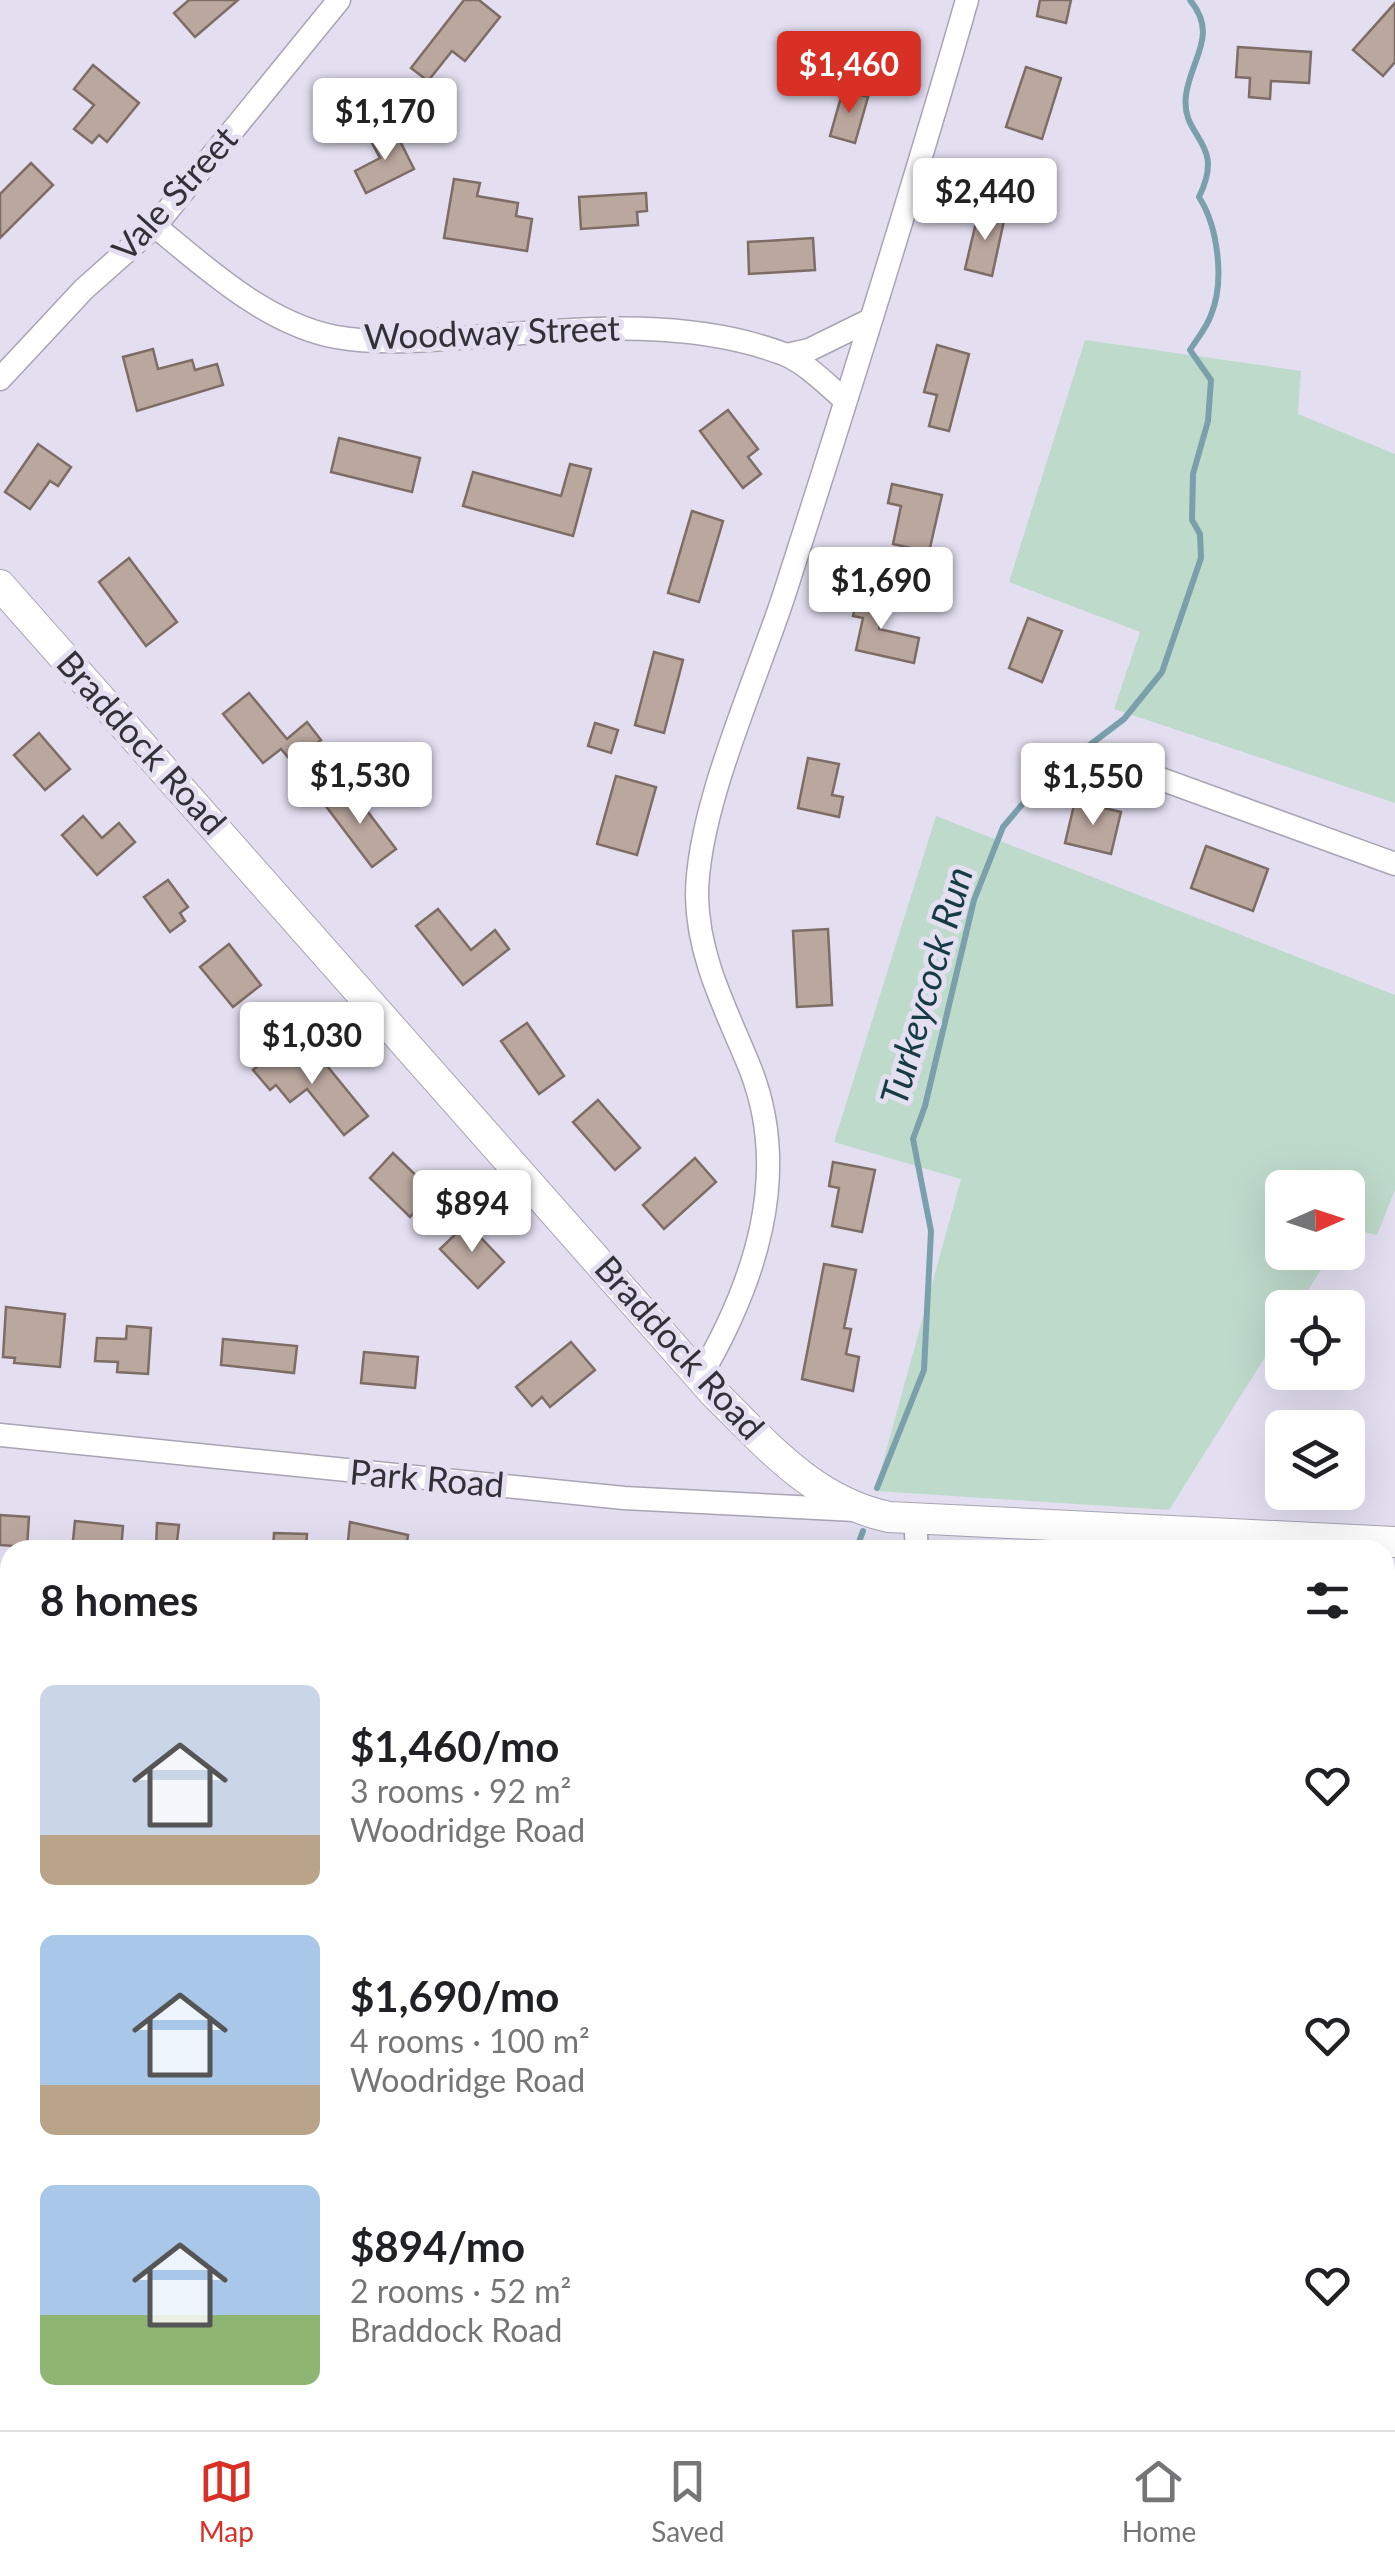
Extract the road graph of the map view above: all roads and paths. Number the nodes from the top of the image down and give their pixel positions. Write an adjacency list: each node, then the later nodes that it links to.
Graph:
1 (339, 0): 3 (street, Vale Street)
2 (966, 0): 4 (street)
3 (155, 226): 5 (street, Woodway Street); 6 (street, Vale Street)
4 (870, 320): 5 (street); 7 (street)
5 (786, 355): 7 (street, Woodway Street)
6 (0, 378)
7 (845, 400): 11 (street)
8 (0, 584): 11 (main road, Braddock Road)
9 (1136, 770): 10 (street)
10 (1395, 864)
11 (700, 1376): 13 (main road, Braddock Road)
12 (0, 1435): 13 (street, Park Road)
13 (854, 1510): 14 (main road, Braddock Road)
14 (915, 1519): 15 (street); 16 (main road, Braddock Road)
15 (916, 1540)
16 (1228, 1540)

